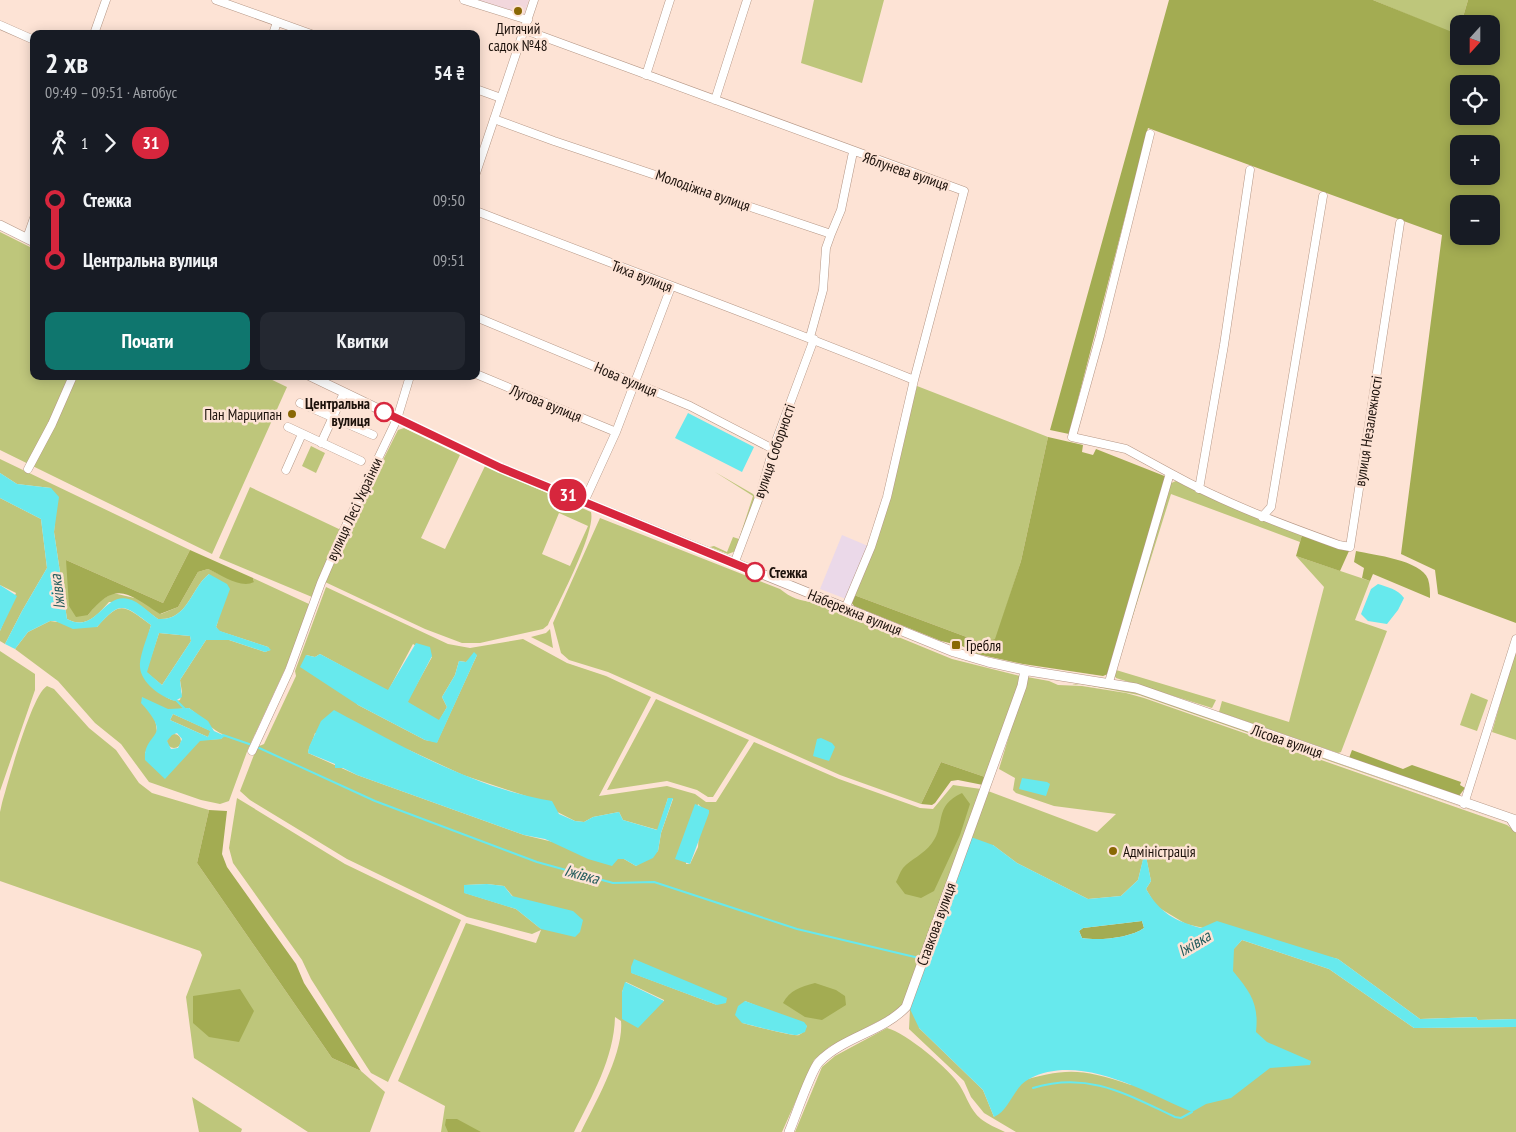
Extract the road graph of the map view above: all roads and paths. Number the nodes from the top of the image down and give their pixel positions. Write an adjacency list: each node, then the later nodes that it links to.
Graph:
1 (106, 0): 10 (street)
2 (216, 0): 8 (street)
3 (464, 0): 7 (street)
4 (534, 0): 7 (street)
5 (670, 0): 15 (street)
6 (747, 0): 18 (street)
7 (528, 20): 13 (street)
8 (277, 22): 11 (street); 12 (street)
9 (0, 25): 14 (street)
10 (95, 30)
11 (274, 30)
12 (300, 30)
13 (524, 30): 15 (street, Яблунева вулиця); 17 (street)
14 (30, 38)
15 (646, 74): 18 (street, Яблунева вулиця)
16 (480, 91): 17 (street)
17 (501, 98): 19 (street)
18 (714, 100): 21 (street, Яблунева вулиця)
19 (494, 119): 22 (street); 28 (street, Молодіжна вулиця)
20 (1150, 134): 52 (street, вулиця Незалежності)
21 (853, 152): 28 (street); 37 (street, Яблунева вулиця)
22 (480, 162)
23 (1250, 170): 53 (street)
24 (1323, 196): 55 (street)
25 (480, 213): 30 (street, Тиха вулиця)
26 (1400, 223): 55 (street, вулиця Незалежності)
27 (0, 225): 29 (street)
28 (831, 234): 32 (street)
29 (30, 240)
30 (670, 287): 32 (street, Тиха вулиця); 38 (street)
31 (480, 319): 38 (street, Нова вулиця)
32 (812, 338): 37 (street, Тиха вулиця); 48 (street, вулиця Соборності)
33 (480, 376): 44 (street, Лугова вулиця)
34 (71, 380): 50 (street)
35 (318, 380): 39 (street, Набережна вулиця)
36 (409, 380): 42 (street)
37 (914, 380): 57 (street, Яблунева вулиця)
38 (635, 382): 44 (street); 48 (street, Нова вулиця)
39 (344, 393): 41 (street); 42 (street, Набережна вулиця)
40 (300, 402): 41 (street)
41 (333, 417): 46 (street); 47 (street)
42 (397, 419): 54 (street, Набережна вулиця); 61 (street, вулиця Лесі Українки)
43 (288, 427): 45 (street)
44 (616, 432): 54 (street)
45 (302, 434): 47 (street); 51 (street)
46 (373, 435)
47 (321, 443): 49 (street)
48 (773, 449): 56 (street, вулиця Соборності)
49 (361, 461)
50 (28, 469)
51 (286, 470)
52 (1170, 473): 53 (street, вулиця Незалежності); 60 (street)
53 (1199, 489): 55 (street, вулиця Незалежності)
54 (584, 502): 56 (street, Набережна вулиця)
55 (1262, 517)
56 (734, 564): 57 (street, Набережна вулиця)
57 (845, 609): 59 (street, Набережна вулиця)
58 (1516, 639): 62 (street)
59 (1025, 670): 60 (street, Набережна вулиця); 64 (street, Ставкова вулиця)
60 (1109, 682): 62 (street, Лісова вулиця)
61 (252, 751)
62 (1464, 804): 63 (street, Лісова вулиця)
63 (1514, 823)
64 (789, 1132)

